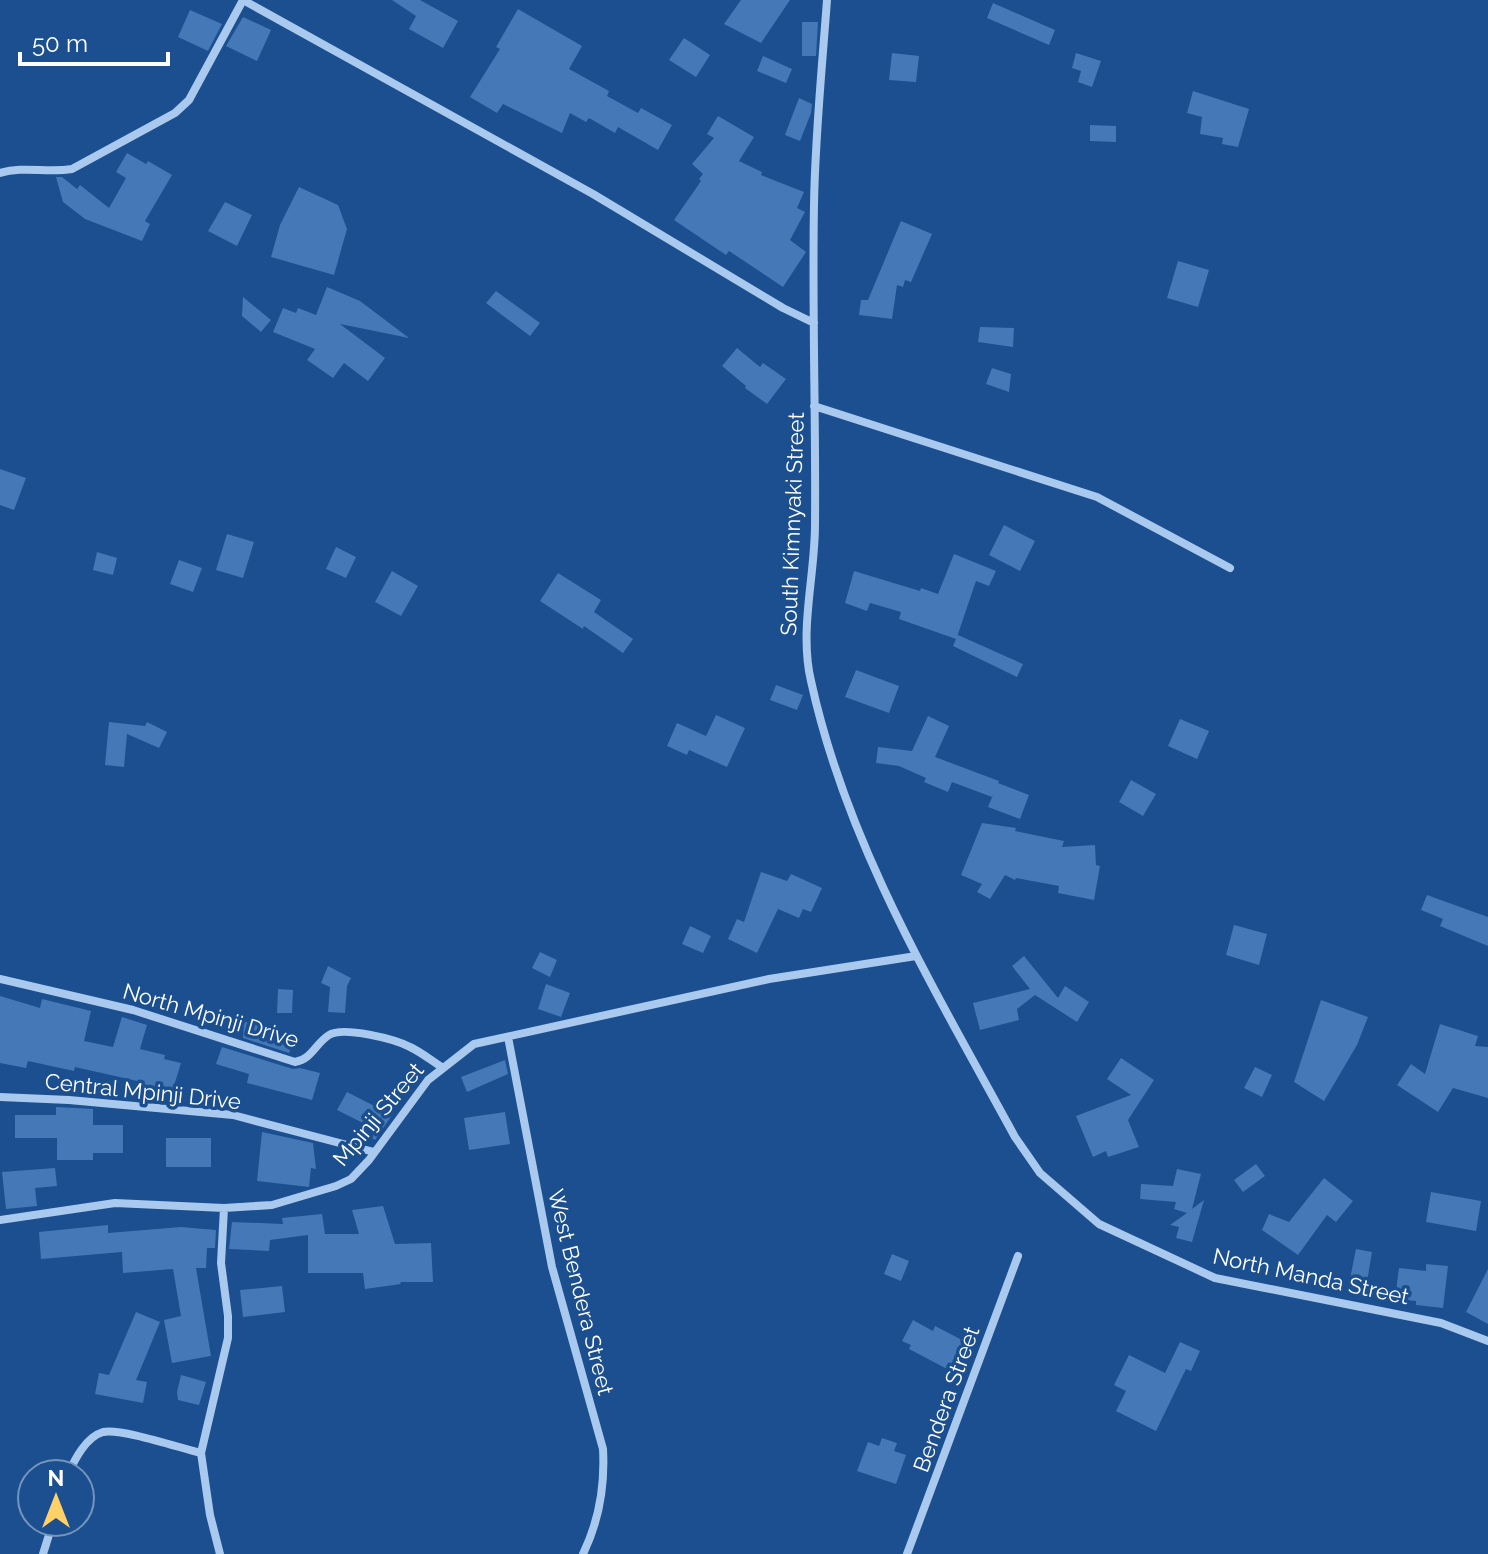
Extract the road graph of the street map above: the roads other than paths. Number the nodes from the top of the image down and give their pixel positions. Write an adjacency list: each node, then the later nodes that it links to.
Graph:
1 (243, 0): 3 (street); 4 (street)
2 (827, 0): 4 (street, South Kimnyaki Street)
3 (0, 173)
4 (814, 323): 5 (street, South Kimnyaki Street)
5 (814, 406): 6 (street); 7 (street, South Kimnyaki Street)
6 (1230, 568)
7 (916, 956): 8 (street, South Kimnyaki Street); 10 (street, Mpinji Street)
8 (928, 978): 17 (street, North Manda Street)
9 (0, 979): 11 (street, North Mpinji Drive)
10 (508, 1037): 11 (street, Mpinji Street); 21 (street, West Bendera Street)
11 (443, 1068): 13 (street, Mpinji Street)
12 (0, 1097): 13 (street, Central Mpinji Drive)
13 (374, 1152): 14 (street, Mpinji Street)
14 (224, 1208): 15 (street, Mpinji Street); 18 (street)
15 (0, 1220)
16 (1018, 1256): 22 (street, Bendera Street)
17 (1488, 1341)
18 (201, 1453): 19 (street); 20 (street)
19 (79, 1458)
20 (220, 1554)
21 (583, 1554)
22 (907, 1554)

